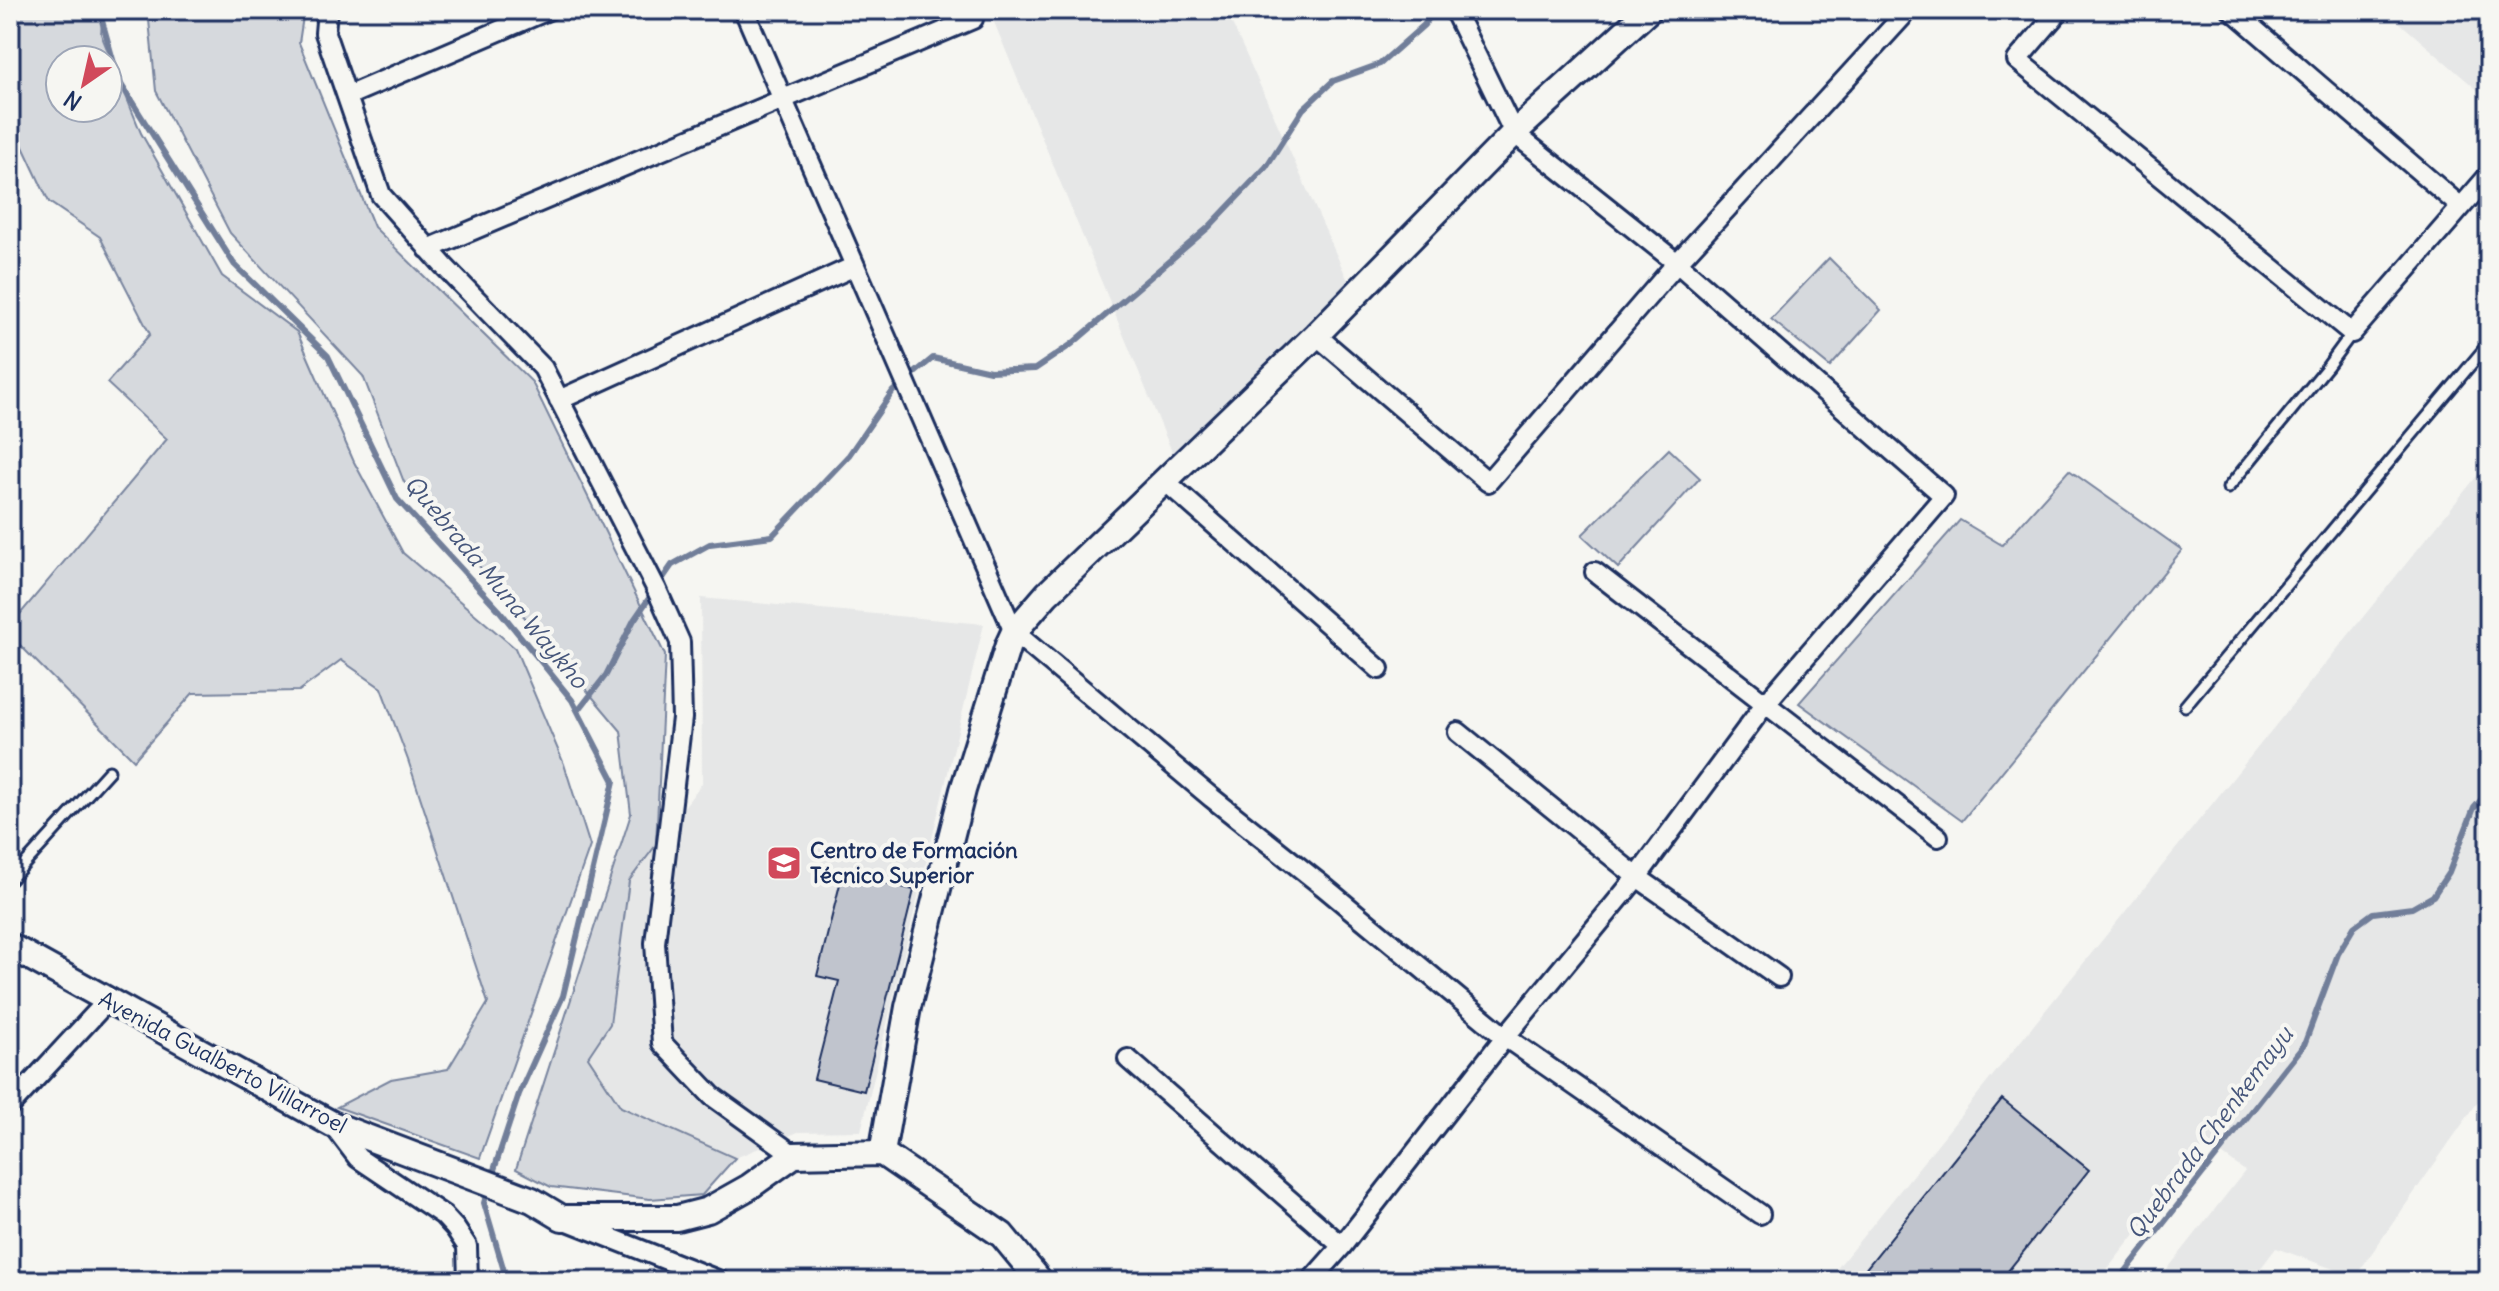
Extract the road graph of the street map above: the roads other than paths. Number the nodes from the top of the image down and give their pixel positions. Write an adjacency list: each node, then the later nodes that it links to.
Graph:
1 (327, 10): 10 (street)
2 (548, 10): 10 (street)
3 (744, 10): 11 (street)
4 (1454, 10): 12 (street)
5 (1649, 10): 12 (street)
6 (2060, 10): 18 (street)
7 (2232, 10): 14 (street)
8 (1902, 17): 16 (street)
9 (973, 19): 11 (street)
10 (347, 96): 15 (street)
11 (782, 99): 15 (street); 17 (street)
12 (1514, 133): 16 (street); 19 (street)
13 (2489, 175): 14 (street)
14 (2461, 207): 18 (street)
15 (428, 249): 21 (street)
16 (1677, 263): 19 (street); 27 (street)
17 (855, 266): 21 (street); 25 (street)
18 (2352, 333): 23 (lane)
19 (1316, 335): 22 (street)
20 (2489, 343): 28 (lane)
21 (559, 400): 42 (street)
22 (1165, 481): 25 (street); 26 (street)
23 (2228, 488)
24 (1595, 572): 27 (street)
25 (1014, 632): 37 (street); 41 (street)
26 (1379, 669)
27 (1765, 704): 31 (street); 32 (street)
28 (2185, 706)
29 (1458, 732): 32 (street)
30 (109, 771): 33 (lane)
31 (1938, 837)
32 (1637, 877): 35 (street); 37 (street)
33 (10, 880)
34 (10, 946): 36 (street, Avenida Gualberto Villarroel)
35 (1779, 977)
36 (108, 1000): 39 (street); 40 (street, Avenida Gualberto Villarroel)
37 (1505, 1037): 43 (street); 45 (street)
38 (1128, 1059): 45 (street)
39 (10, 1106)
40 (332, 1124): 44 (street, Avenida Gualberto Villarroel); 46 (street)
41 (882, 1153): 42 (street); 48 (street)
42 (794, 1155): 44 (street)
43 (1760, 1214)
44 (562, 1218): 47 (street)
45 (1342, 1246): 49 (street)
46 (468, 1281)
47 (720, 1281)
48 (1040, 1281)
49 (1311, 1281)

